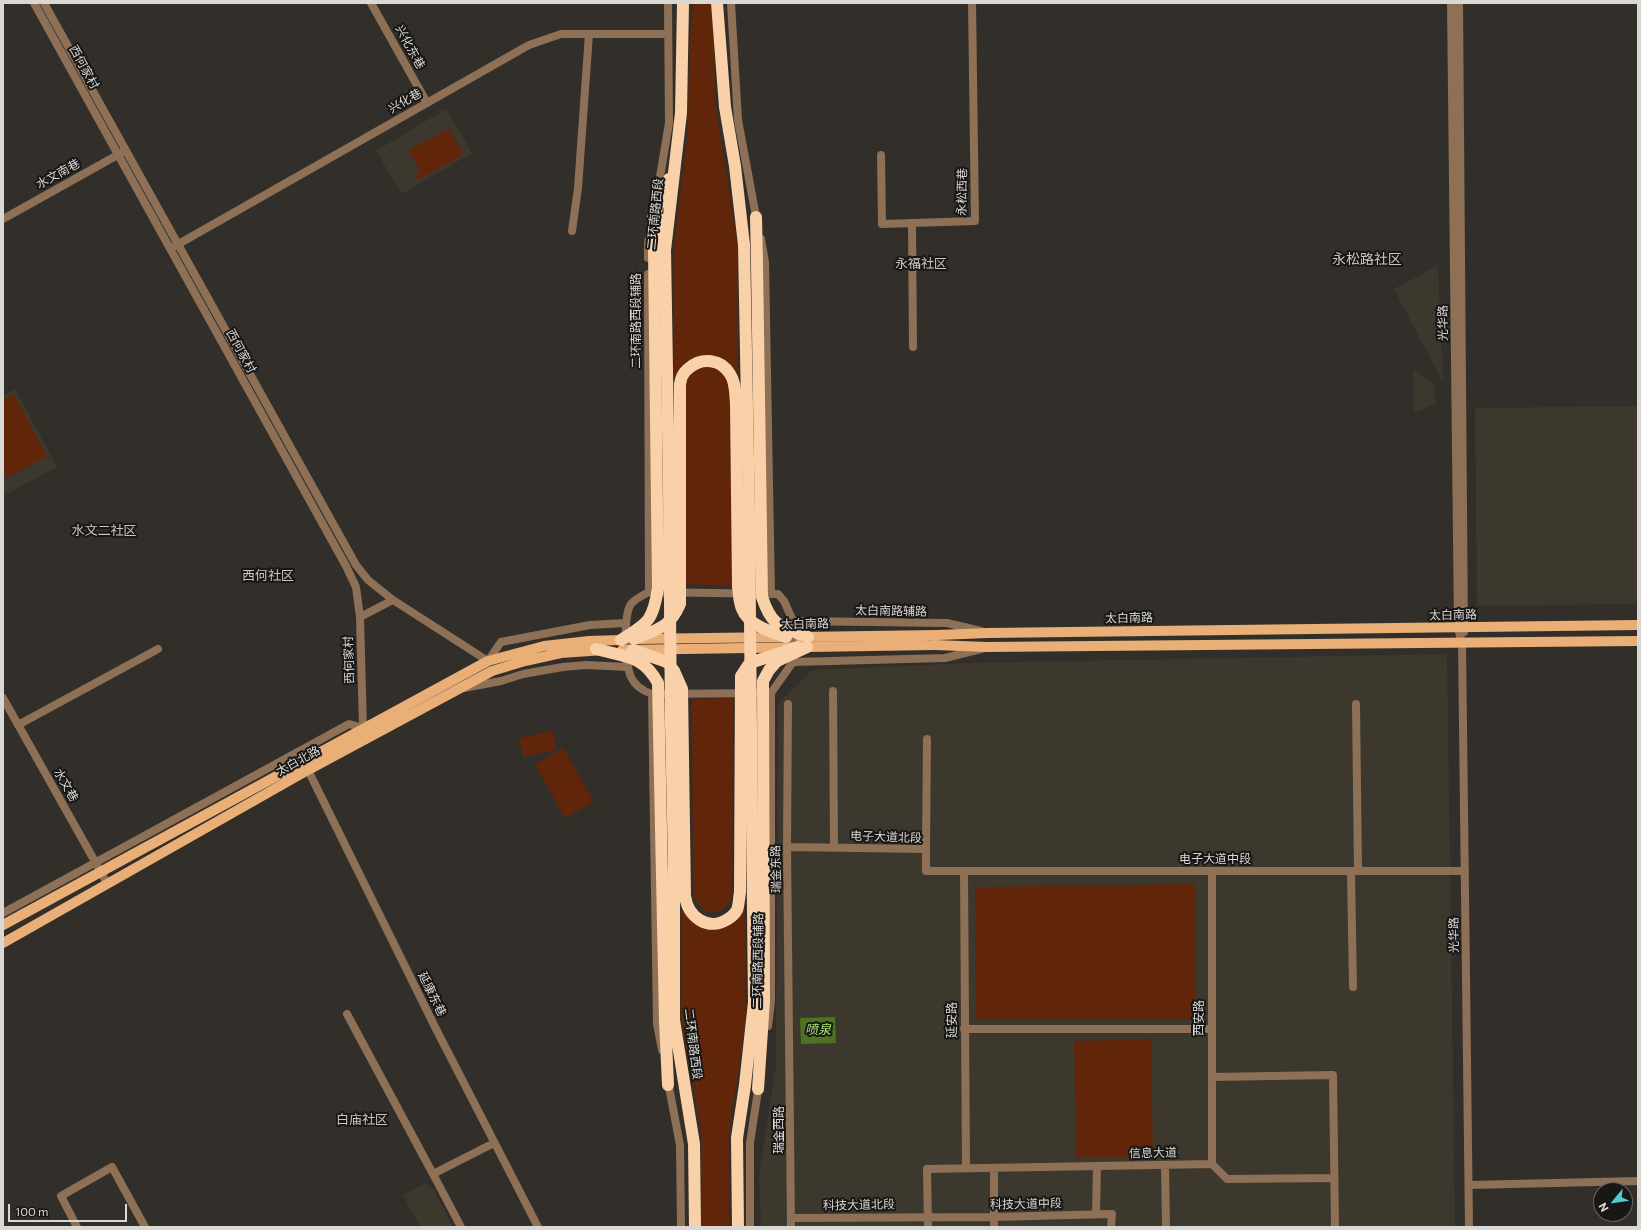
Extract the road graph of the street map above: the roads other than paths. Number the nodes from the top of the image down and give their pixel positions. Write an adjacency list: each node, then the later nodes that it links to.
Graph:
1 (34, 3): 16 (street, 西何家村)
2 (44, 3): 16 (street, 西何家村)
3 (372, 3): 15 (street, 兴化东巷)
4 (668, 3): 13 (street, 二环南路西段辅路)
5 (683, 3): 18 (highway)
6 (717, 3): 14 (highway)
7 (723, 3): 14 (main road)
8 (731, 3): 19 (street)
9 (972, 3): 22 (street, 永松西巷)
10 (1451, 3): 40 (street, 光华路)
11 (1459, 3): 40 (street, 光华路)
12 (589, 34): 13 (street, 兴化巷); 15 (street, 兴化巷); 23 (street)
13 (668, 34): 20 (street, 二环南路西段辅路)
14 (719, 34): 29 (highway)
15 (427, 103): 24 (street, 兴化巷)
16 (122, 152): 21 (street, 水文南巷); 24 (street, 西何家村)
17 (881, 155): 22 (street, 永松西巷)
18 (675, 163): 20 (highway); 25 (highway)
19 (756, 217): 34 (street); 45 (highway, bridge)
20 (653, 218): 33 (street, 二环南路西段辅路)
21 (3, 219)
22 (912, 223): 26 (street)
23 (572, 231)
24 (174, 246): 35 (street, 西何家村); 36 (street, 西何家村)
25 (660, 250): 30 (highway, 二环南路西段); 46 (highway, bridge)
26 (913, 347)
27 (679, 400): 28 (highway, bridge); 30 (highway); 32 (highway, bridge)
28 (736, 404): 29 (highway); 31 (highway, bridge)
29 (748, 427): 31 (highway); 70 (highway, bridge)
30 (668, 429): 32 (highway); 71 (highway, 二环南路西段, bridge)
31 (737, 444): 42 (highway, bridge)
32 (680, 457): 46 (highway, bridge)
33 (649, 592): 34 (street); 38 (street)
34 (771, 594): 37 (street)
35 (393, 600): 36 (street); 50 (street, 西何家村)
36 (360, 616): 61 (street, 西何家村)
37 (793, 621): 41 (street, 太白南路辅路); 51 (street)
38 (625, 623): 50 (street); 52 (street)
39 (1638, 625): 40 (main road, 太白南路)
40 (1461, 628): 41 (main road, 太白南路); 44 (street, 光华路)
41 (988, 633): 45 (main road, 太白南路, bridge)
42 (786, 637): 45 (main road, 太白南路, bridge); 46 (main road, 太白南路, bridge)
43 (1638, 641): 44 (main road, 太白南路)
44 (1462, 643): 47 (main road, 太白南路); 76 (street, 光华路)
45 (804, 644): 46 (main road, 太白南路, bridge); 47 (main road, 太白南路, bridge); 65 (highway, bridge); 84 (highway, bridge)
46 (627, 645): 49 (main road, 太白北路); 50 (main road, 太白北路); 64 (highway, bridge)
47 (987, 647): 51 (street)
48 (158, 649): 60 (street)
49 (596, 650): 53 (main road, 太白北路); 86 (highway, bridge)
50 (488, 661): 61 (main road, 太白北路)
51 (793, 662): 55 (street)
52 (628, 667): 53 (street); 56 (street)
53 (458, 689): 63 (main road, 太白北路)
54 (833, 691): 67 (street)
55 (771, 693): 56 (street); 92 (street, 二环南路西段辅路)
56 (652, 694): 91 (street)
57 (3, 698): 60 (street, 水文巷)
58 (788, 704): 66 (street, 瑞金东路)
59 (1356, 704): 75 (street)
60 (18, 726): 69 (street, 水文巷)
61 (363, 728): 69 (street); 72 (main road, 太白北路)
62 (928, 739): 68 (street)
63 (308, 770): 78 (main road, 太白北路); 93 (street, 延康东巷)
64 (684, 835): 71 (highway); 79 (highway, bridge)
65 (740, 842): 70 (highway); 77 (highway, bridge)
66 (787, 846): 67 (street, 电子大道北段); 89 (street, 瑞金东路)
67 (834, 847): 68 (street, 电子大道北段)
68 (926, 849): 73 (street, 电子大道北段)
69 (95, 861): 72 (street, 水文巷); 80 (street)
70 (752, 861): 77 (highway); 84 (highway)
71 (674, 864): 79 (highway); 86 (highway, 二环南路西段)
72 (101, 871): 78 (street, 水文巷); 81 (main road, 太白北路)
73 (964, 871): 74 (street, 电子大道中段); 87 (street, 延安路)
74 (1212, 871): 75 (street, 电子大道中段); 88 (street, 西安路)
75 (1354, 871): 76 (street, 电子大道中段); 83 (street)
76 (1465, 871): 102 (street, 光华路)
77 (740, 880): 79 (highway, bridge)
78 (107, 883): 82 (main road, 太白北路)
79 (685, 885)
80 (3, 913)
81 (3, 925)
82 (3, 943)
83 (1353, 986)
84 (759, 1002): 92 (highway); 113 (highway)
85 (347, 1014): 99 (street)
86 (669, 1020): 91 (highway); 112 (highway, 二环南路西段)
87 (964, 1029): 88 (street); 97 (street, 延安路)
88 (1211, 1029): 90 (street, 西安路)
89 (790, 1033): 106 (street, 瑞金西路)
90 (1212, 1077): 94 (street, 西安路); 100 (street)
91 (668, 1085): 111 (street)
92 (758, 1089): 114 (street, 二环南路西段辅路)
93 (494, 1143): 99 (street); 110 (street, 延康东巷)
94 (1212, 1164): 95 (street, 信息大道); 100 (street)
95 (1165, 1165): 96 (street, 信息大道); 119 (street)
96 (1097, 1166): 98 (street, 信息大道); 103 (street)
97 (966, 1168): 98 (street, 信息大道); 104 (street, 信息大道)
98 (994, 1168): 105 (street)
99 (433, 1174): 109 (street)
100 (1334, 1178): 120 (street)
101 (1638, 1181): 102 (street)
102 (1469, 1185): 121 (street, 光华路)
103 (1096, 1214): 105 (street, 科技大道中段); 118 (street, 科技大道中段)
104 (928, 1216): 105 (street, 科技大道中段); 106 (street, 科技大道北段); 116 (street)
105 (993, 1217): 117 (street)
106 (791, 1218): 115 (street, 瑞金西路)
107 (77, 1227): 108 (street)
108 (145, 1227)
109 (461, 1227)
110 (538, 1227)
111 (681, 1227)
112 (695, 1227)
113 (738, 1227)
114 (750, 1227)
115 (791, 1227)
116 (928, 1227)
117 (994, 1227)
118 (1111, 1227)
119 (1166, 1227)
120 (1335, 1227)
121 (1469, 1227)

